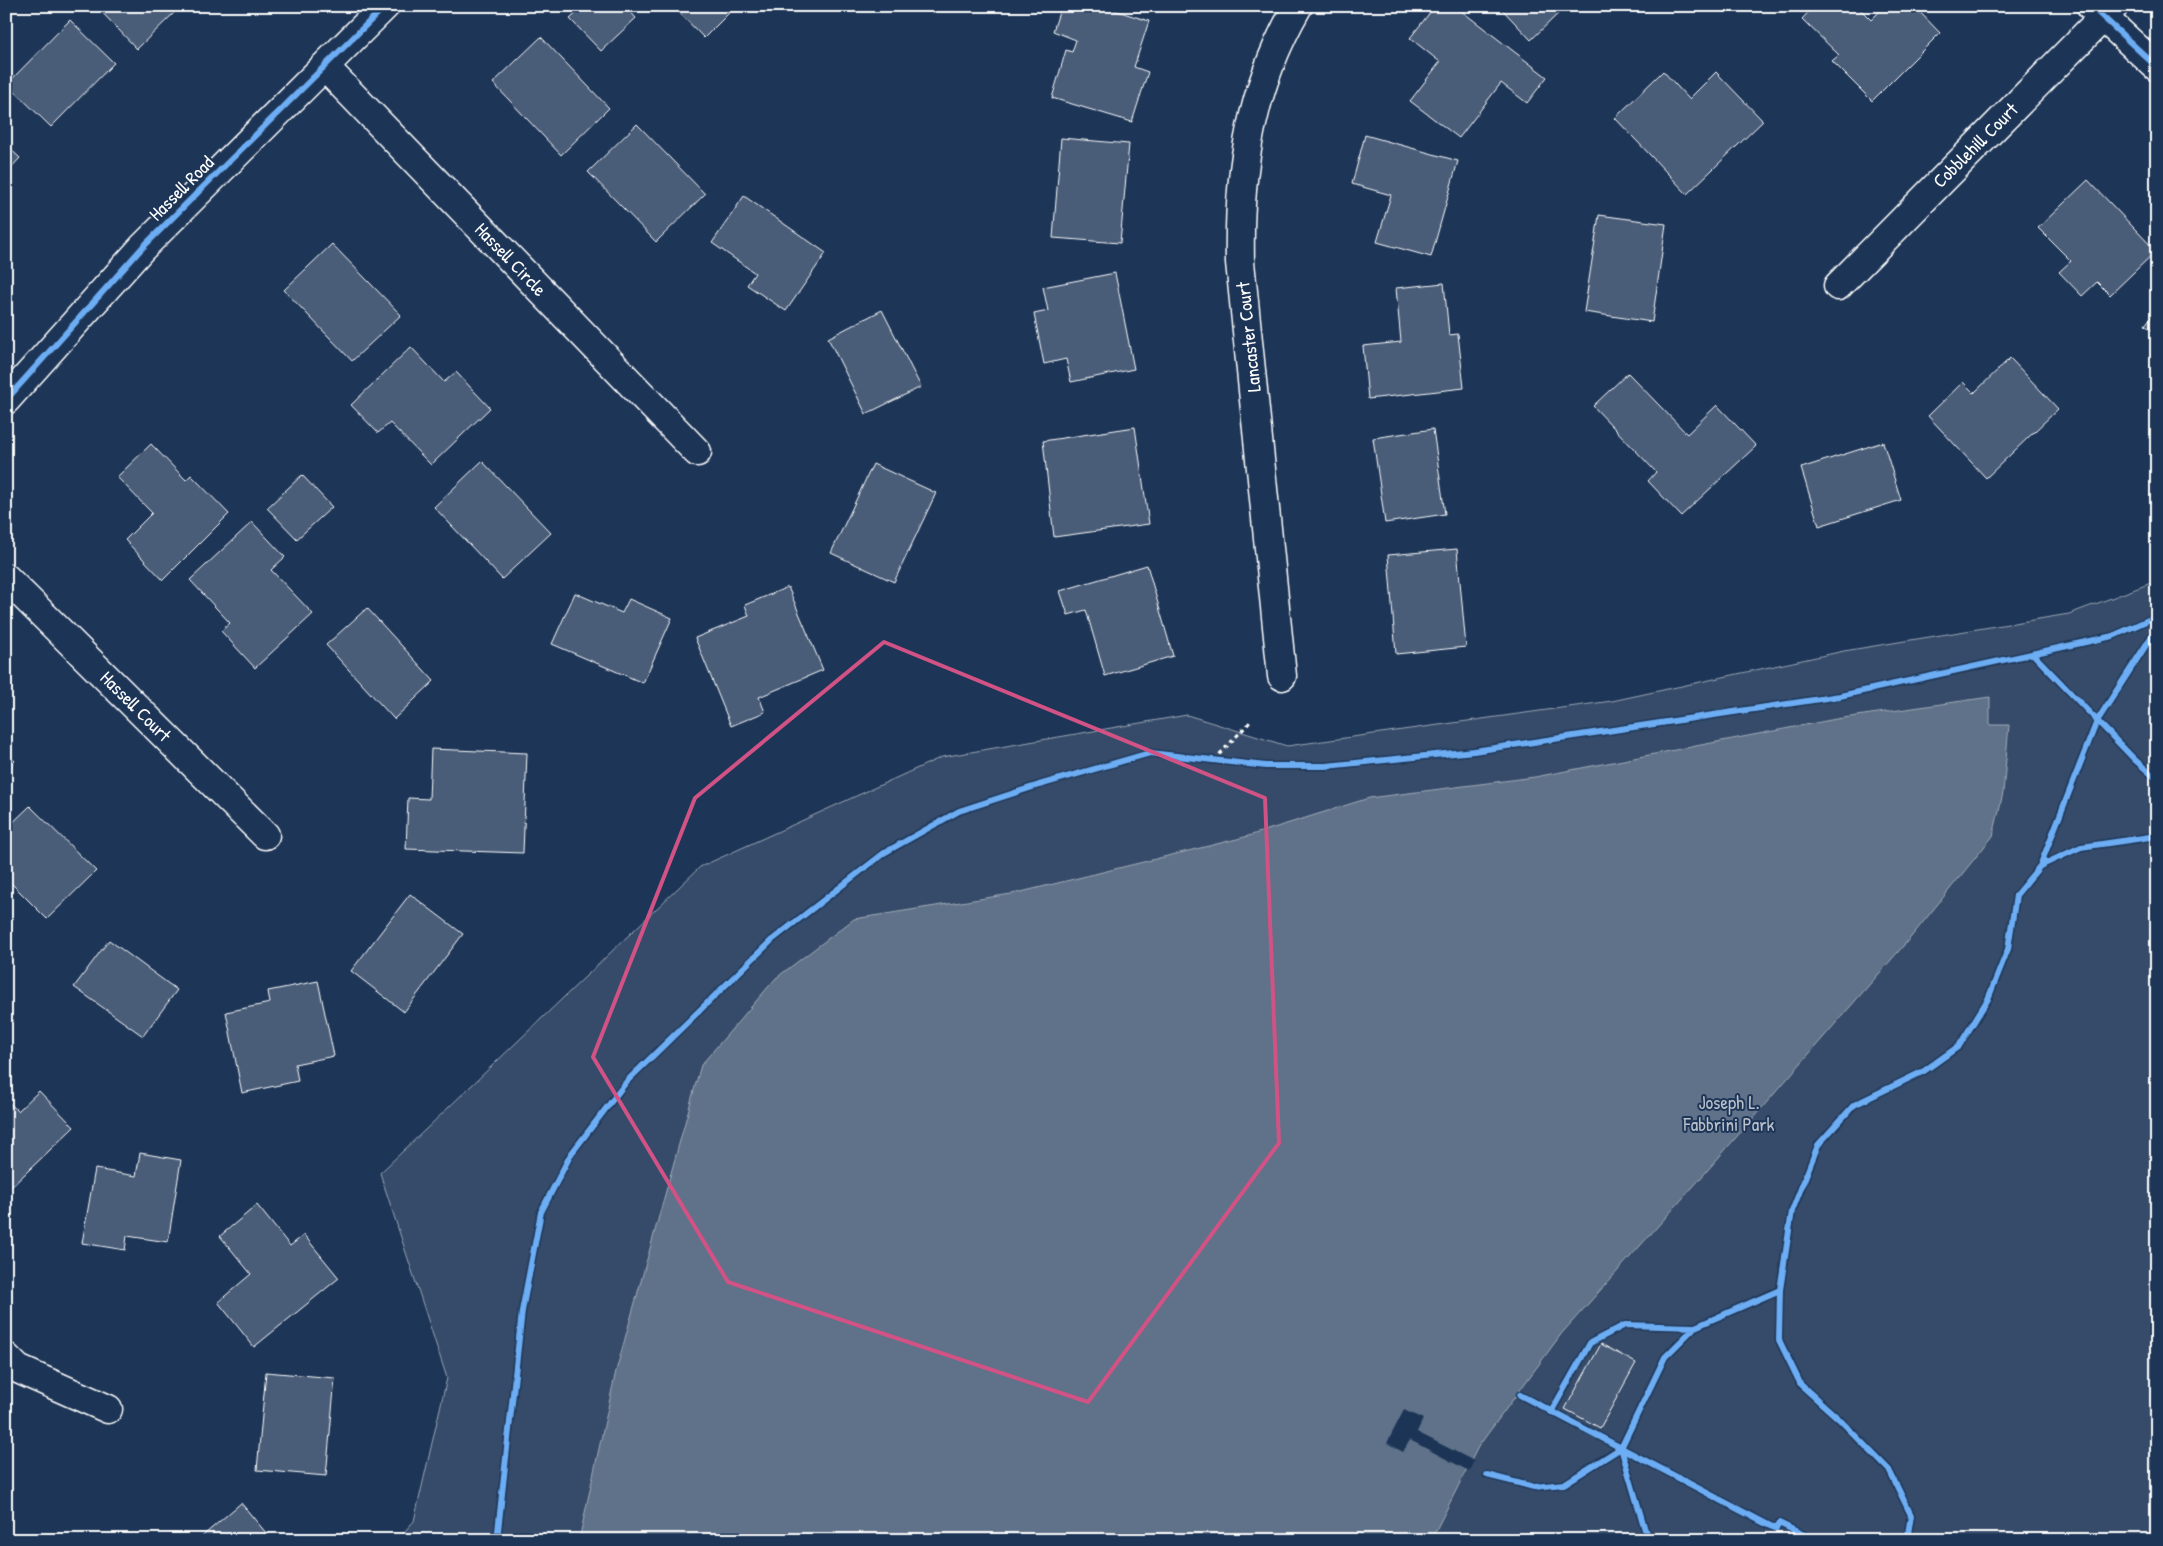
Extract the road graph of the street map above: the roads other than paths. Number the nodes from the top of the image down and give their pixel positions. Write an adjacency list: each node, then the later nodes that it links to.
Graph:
1 (385, 6): 4 (street, Hassell Road)
2 (1298, 6): 10 (street, Lancaster Court)
3 (2103, 10): 5 (street); 6 (street, Cobblehill Court)
4 (325, 67): 7 (street, Hassell Road); 8 (street, Hassell Circle)
5 (2157, 68)
6 (1838, 286)
7 (6, 400)
8 (697, 452)
9 (6, 578): 11 (street, Hassell Court)
10 (1282, 676)
11 (265, 835)
12 (6, 1357): 13 (street)
13 (108, 1409)

